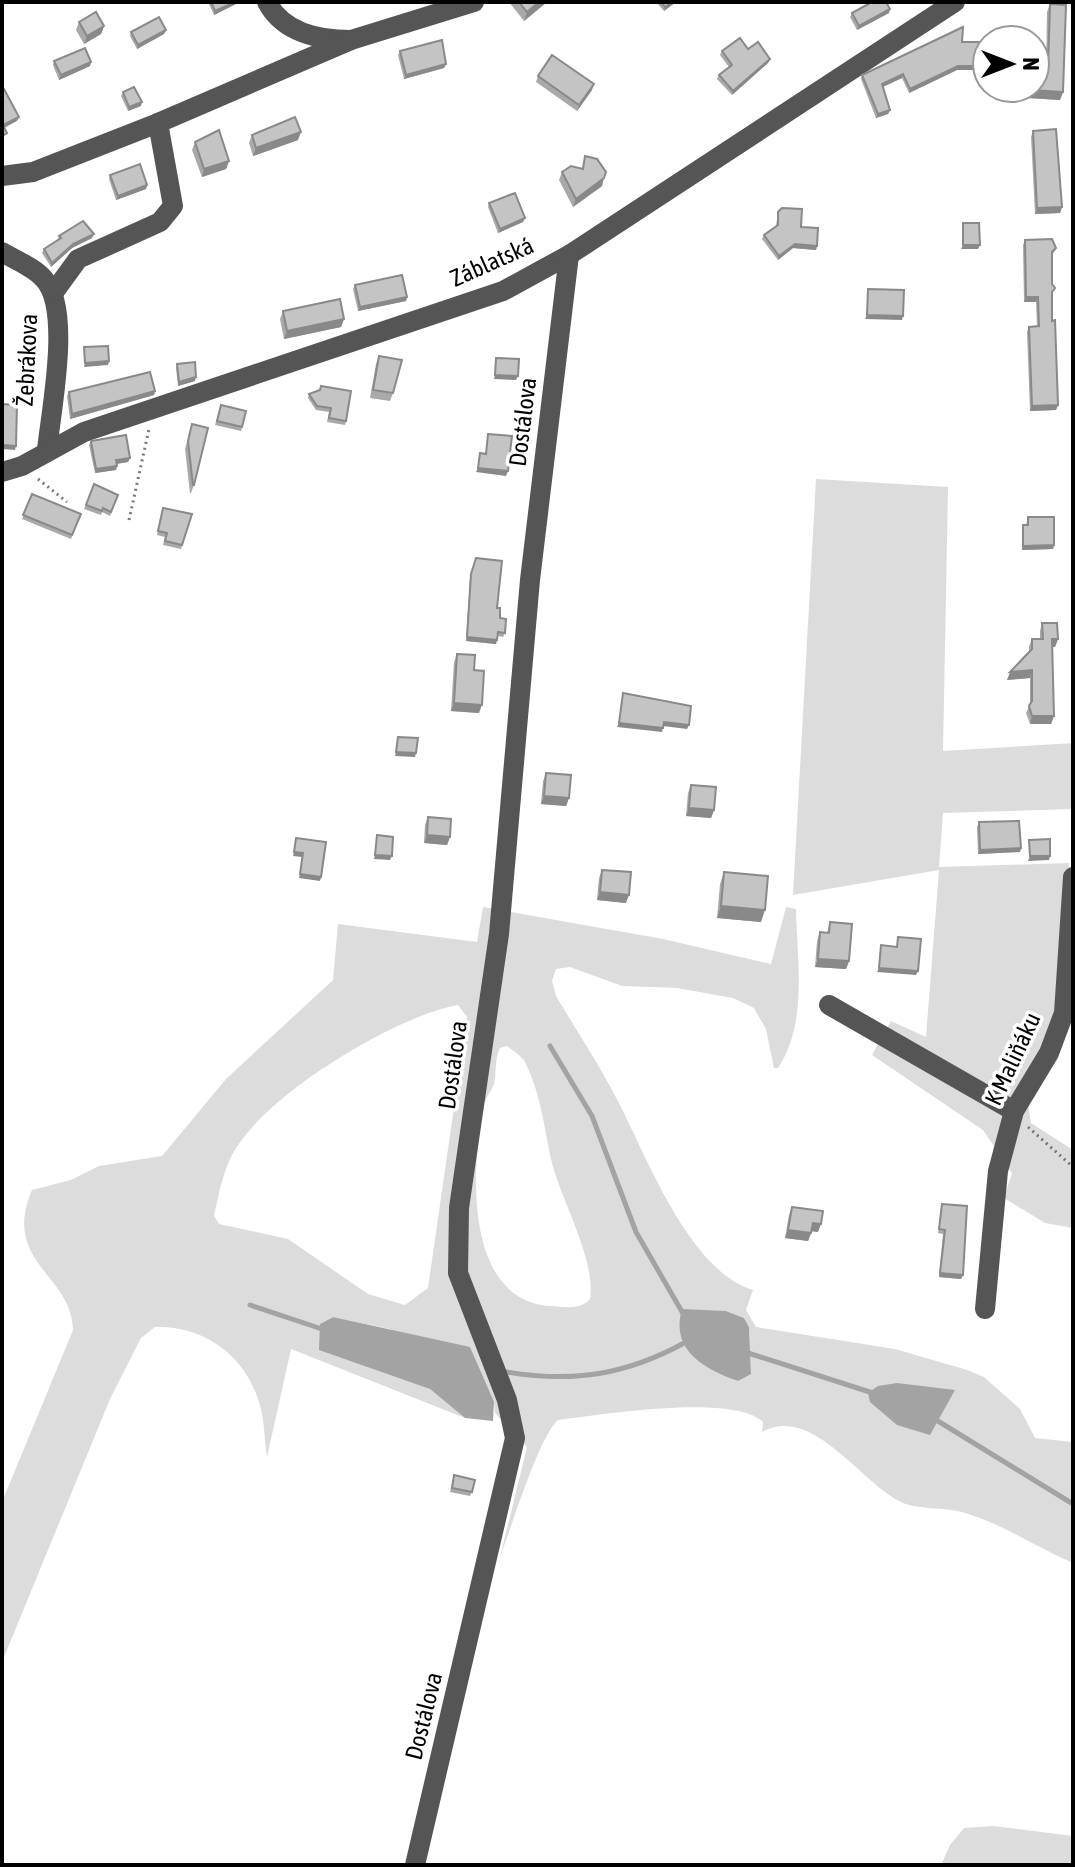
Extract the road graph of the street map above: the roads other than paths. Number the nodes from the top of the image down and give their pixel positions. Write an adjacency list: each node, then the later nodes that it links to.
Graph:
1 (267, 2): 4 (street)
2 (474, 2): 4 (street)
3 (955, 2): 8 (street, Záblatská)
4 (351, 40): 5 (street)
5 (158, 123): 6 (street); 9 (street)
6 (2, 176)
7 (2, 252): 9 (street, Žebrákova)
8 (569, 255): 10 (street, Záblatská); 16 (street, Dostálova)
9 (54, 292): 10 (street, Žebrákova)
10 (47, 450): 11 (street, Záblatská)
11 (12, 469)
12 (1073, 877): 14 (street, K Maliňáku)
13 (829, 1005): 14 (street)
14 (1014, 1111): 15 (street, K Maliňáku)
15 (985, 1309)
16 (415, 1865)

